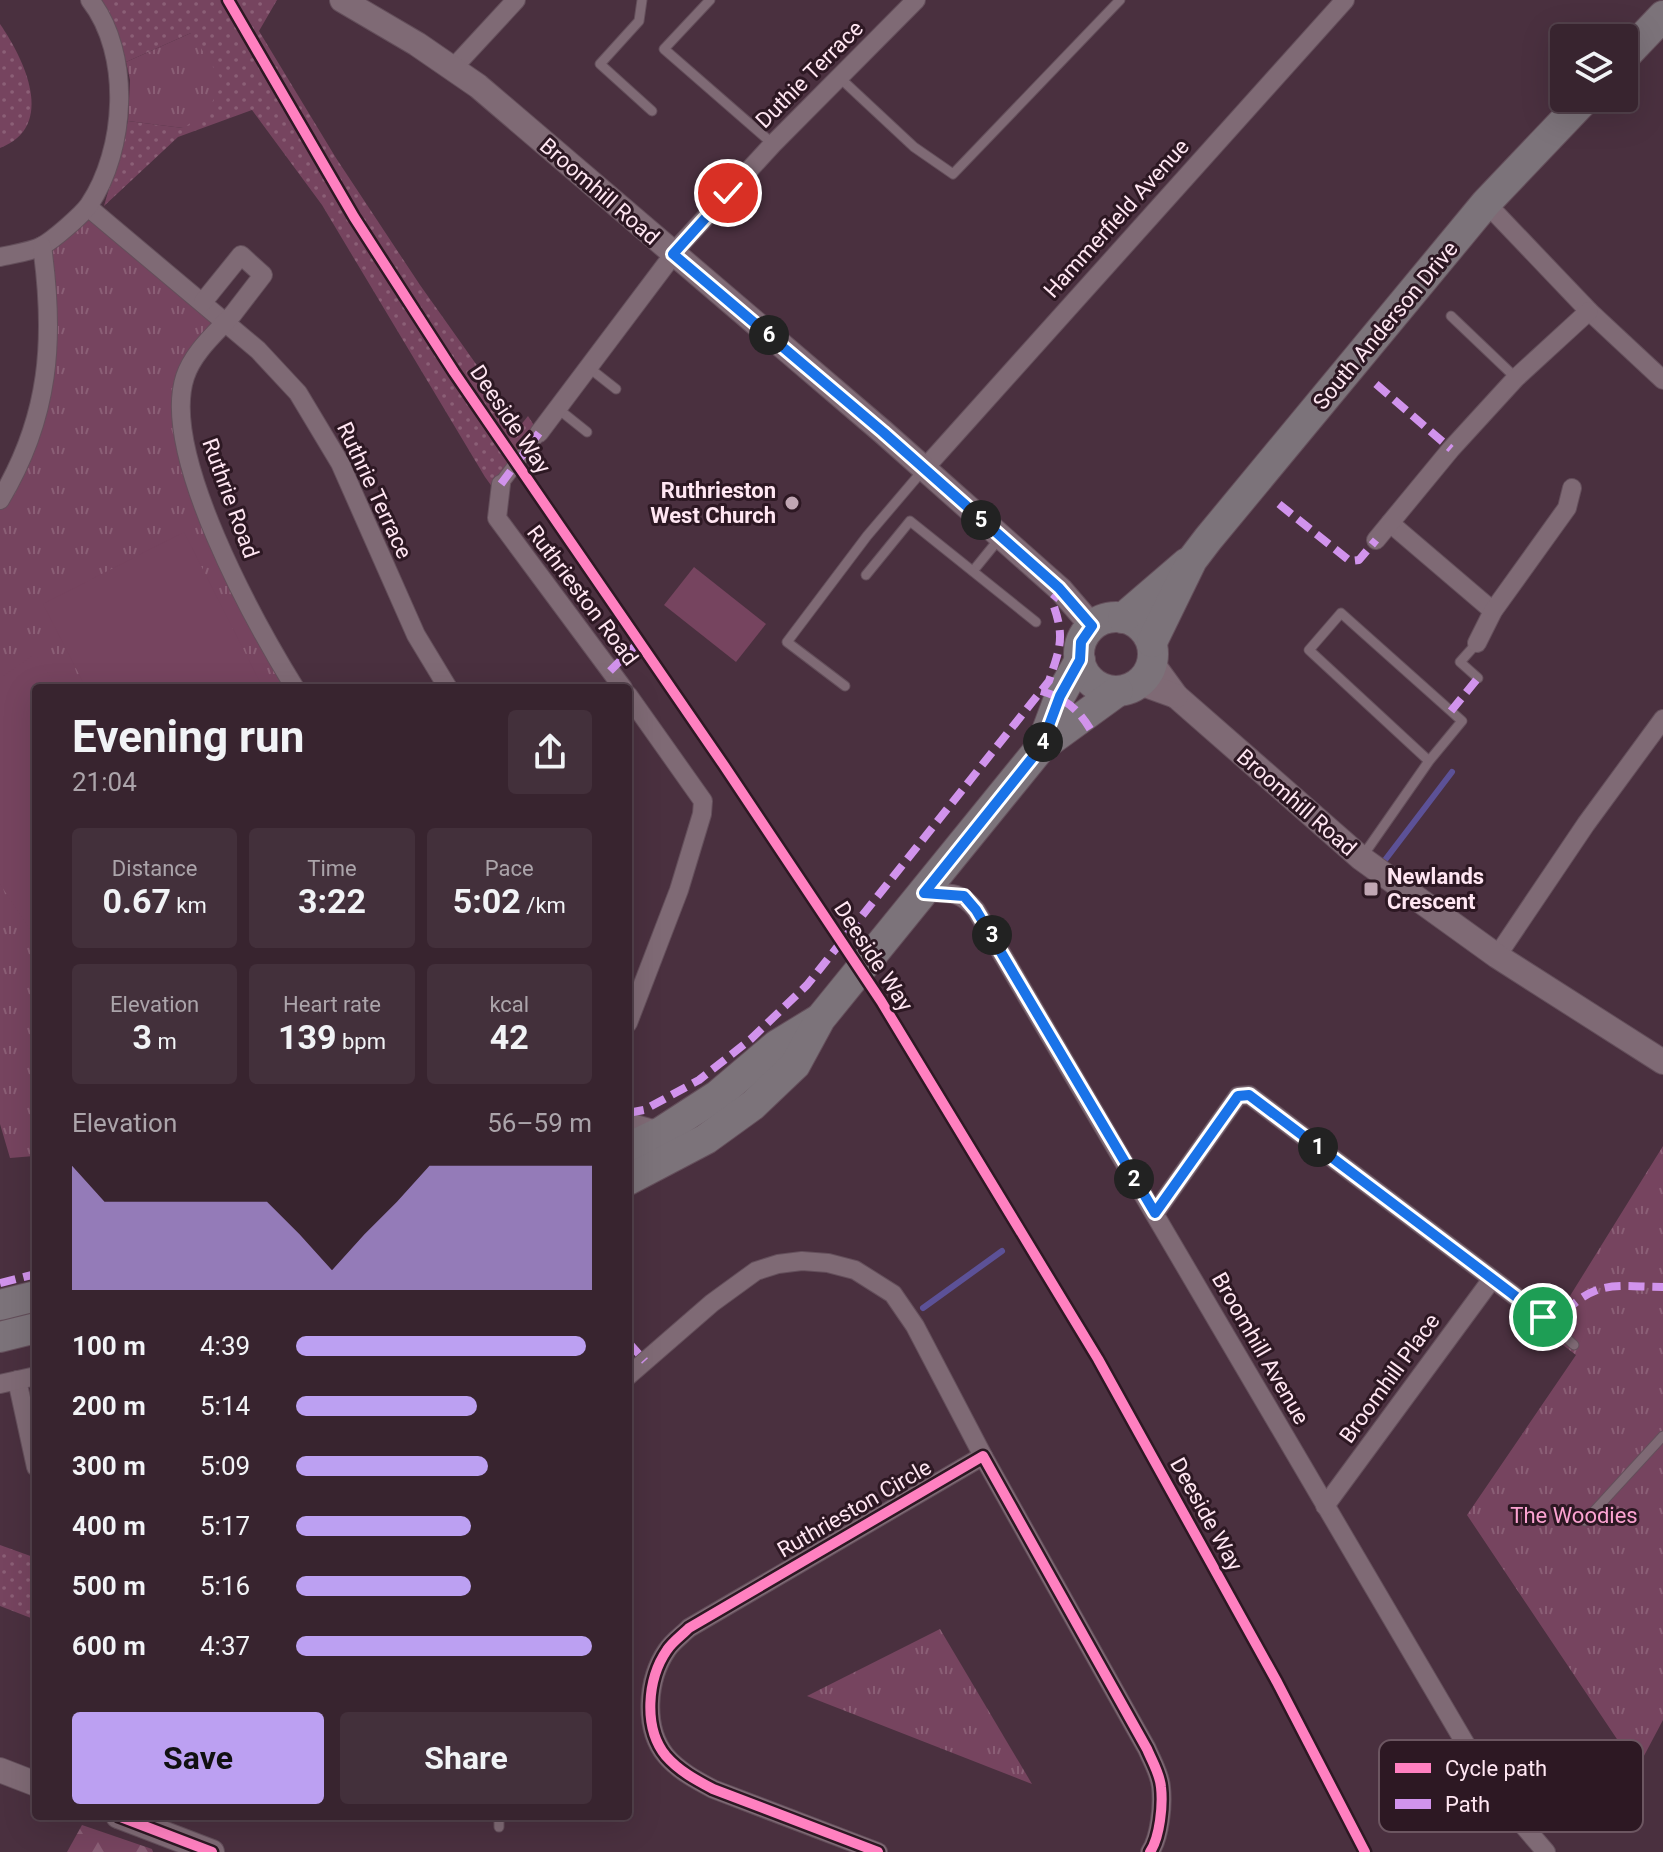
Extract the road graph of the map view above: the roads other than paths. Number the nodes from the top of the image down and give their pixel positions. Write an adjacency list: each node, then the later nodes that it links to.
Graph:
1 (90, 0): 17 (street)
2 (342, 0): 11 (street, Broomhill Road)
3 (516, 0): 11 (street)
4 (642, 0): 13 (lane)
5 (710, 0): 15 (lane)
6 (916, 0): 12 (street, Duthie Terrace)
7 (1120, 0): 12 (lane)
8 (1341, 1): 32 (street, Hammerfield Avenue)
9 (1663, 16): 10 (main road)
10 (1638, 42)
11 (454, 67): 19 (street, Broomhill Road)
12 (840, 78): 15 (street, Duthie Terrace)
13 (652, 111)
14 (1573, 112): 16 (main road, South Anderson Drive)
15 (773, 144): 19 (street, Duthie Terrace)
16 (1486, 203): 22 (street); 39 (main road, South Anderson Drive)
17 (88, 207): 18 (street); 21 (street, Ruthrie Terrace)
18 (42, 246): 20 (street); 35 (street)
19 (673, 254): 25 (street); 32 (street, Broomhill Road)
20 (0, 257)
21 (203, 302): 24 (street, Ruthrie Terrace); 24 (street, Ruthrie Road)
22 (1589, 311): 26 (street); 27 (street)
23 (1451, 316): 26 (lane)
24 (225, 321): 50 (street, Ruthrie Road); 51 (street, Ruthrie Terrace)
25 (588, 367): 28 (lane); 29 (street)
26 (1516, 378): 36 (street)
27 (1663, 380)
28 (616, 389)
29 (557, 408): 30 (lane); 31 (street)
30 (587, 432)
31 (539, 433): 33 (street)
32 (924, 469): 37 (street, Broomhill Road); 53 (lane)
33 (501, 484): 52 (street, Ruthrieston Road)
34 (1572, 488): 42 (street)
35 (0, 500)
36 (1390, 523): 38 (street); 42 (street)
37 (1001, 537): 40 (lane); 45 (street, Broomhill Road)
38 (1376, 540)
39 (1192, 560): 43 (main road); 48 (main road)
40 (973, 571): 41 (lane); 44 (lane)
41 (866, 575)
42 (1493, 611): 46 (street)
43 (1123, 618): 45 (main road); 48 (main road)
44 (1036, 622)
45 (1092, 626): 47 (main road)
46 (1477, 643): 49 (lane)
47 (1080, 660): 48 (main road); 56 (main road)
48 (1140, 670): 56 (main road); 58 (street, Broomhill Road)
49 (1478, 678)
50 (293, 684)
51 (446, 684)
52 (620, 684)
53 (845, 686)
54 (632, 701): 61 (street, Ruthrieston Road)
55 (1663, 719): 60 (street)
56 (1041, 747): 59 (main road)
57 (1429, 761): 57 (lane); 58 (lane)
58 (1361, 858): 60 (street, Broomhill Road)
59 (924, 893): 62 (main road); 68 (street, Broomhill Avenue)
60 (1497, 956): 63 (street, Broomhill Road)
61 (632, 1013)
62 (820, 1019): 65 (main road); 67 (main road)
63 (1663, 1062)
64 (632, 1123): 65 (street)
65 (661, 1132): 66 (main road)
66 (632, 1146)
67 (632, 1178)
68 (1155, 1213): 69 (street); 82 (street, Broomhill Avenue)
69 (1492, 1279): 72 (street); 82 (street, Broomhill Place)
70 (32, 1297): 71 (main road)
71 (0, 1305)
72 (1543, 1317): 75 (lane)
73 (32, 1329): 74 (main road)
74 (0, 1337)
75 (1574, 1345)
76 (632, 1373): 81 (street)
77 (32, 1377): 78 (street)
78 (9, 1382): 80 (street)
79 (1663, 1436): 83 (lane)
80 (32, 1454)
81 (983, 1456): 90 (street, Ruthrieston Circle); 96 (street)
82 (1325, 1506): 84 (street, Broomhill Avenue)
83 (1585, 1521)
84 (1463, 1740)
85 (0, 1770): 86 (street)
86 (32, 1782)
87 (130, 1820): 92 (street)
88 (499, 1820): 89 (lane)
89 (499, 1827)
90 (820, 1830): 94 (street); 95 (street, Ruthrieston Circle)
91 (1529, 1832): 97 (street, Broomhill Avenue)
92 (176, 1836): 93 (street)
93 (212, 1852)
94 (827, 1852)
95 (878, 1852)
96 (1150, 1852)
97 (1546, 1852)

